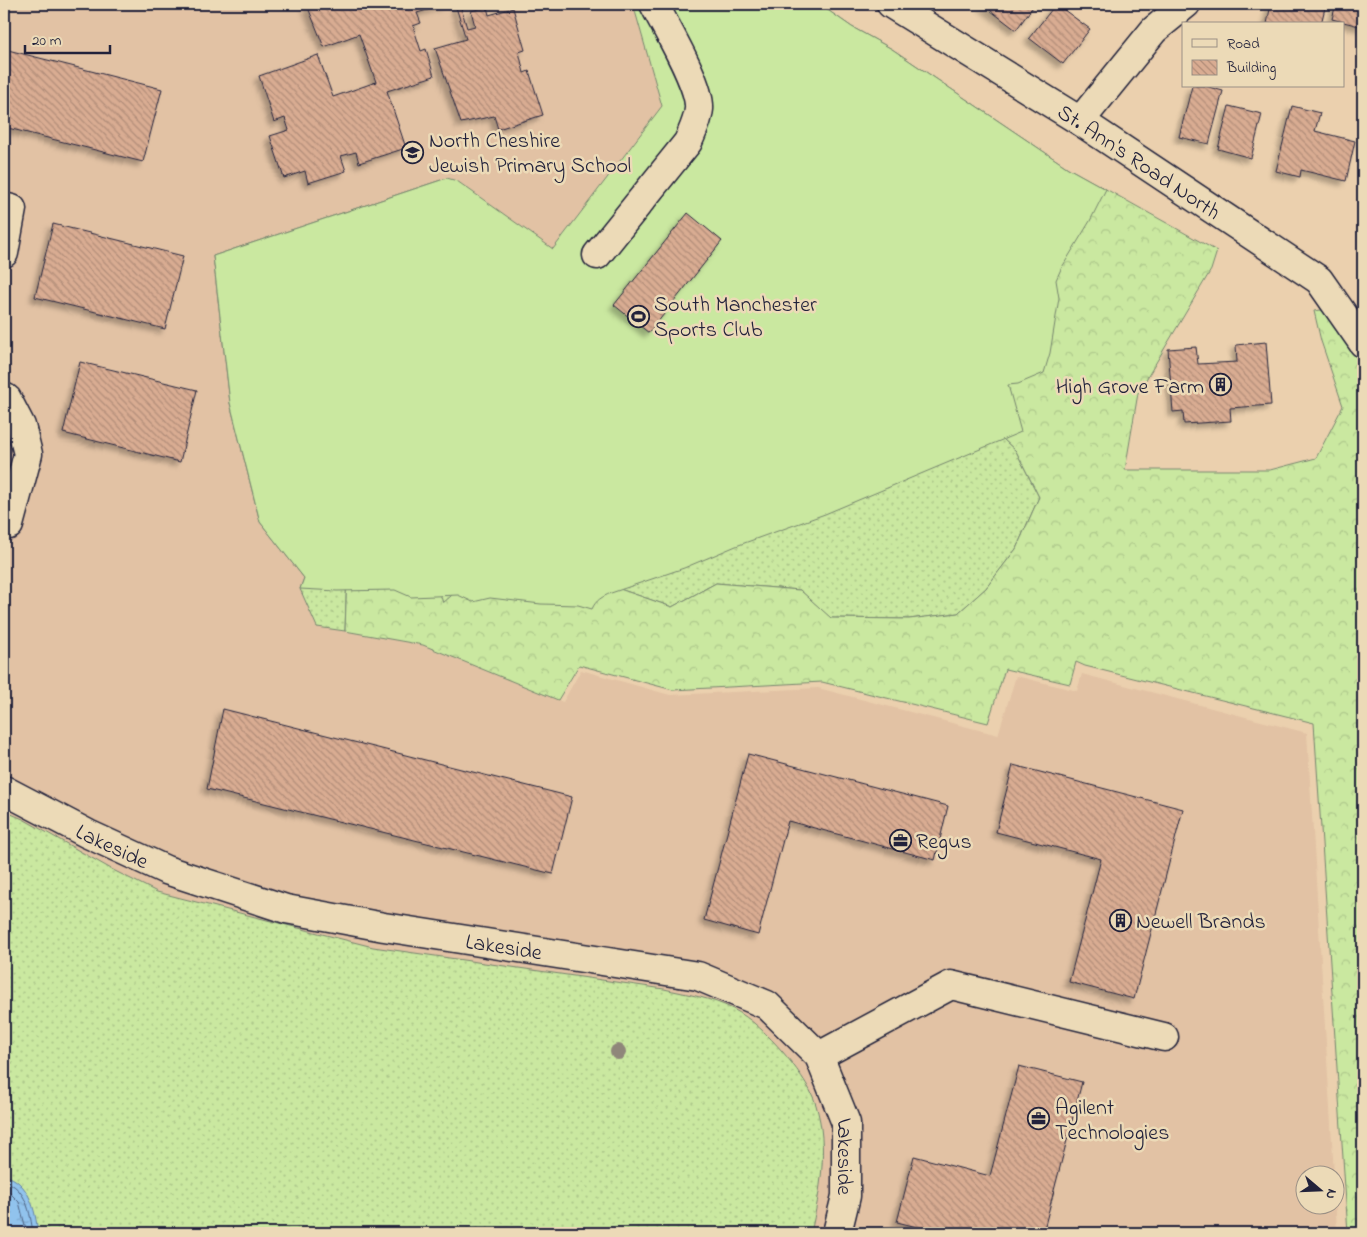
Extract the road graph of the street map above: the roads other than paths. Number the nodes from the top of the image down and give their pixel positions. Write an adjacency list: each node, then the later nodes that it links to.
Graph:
1 (654, 4): 7 (street)
2 (891, 4): 4 (street, St. Ann's Road North)
3 (1186, 4): 4 (street)
4 (1080, 121): 8 (street, St. Ann's Road North)
5 (4, 207): 6 (street)
6 (4, 254)
7 (598, 255)
8 (1363, 343)
9 (4, 397): 10 (street)
10 (9, 525)
11 (4, 790): 13 (street, Lakeside)
12 (1164, 1037): 13 (street)
13 (819, 1056): 14 (street, Lakeside)
14 (837, 1233)

